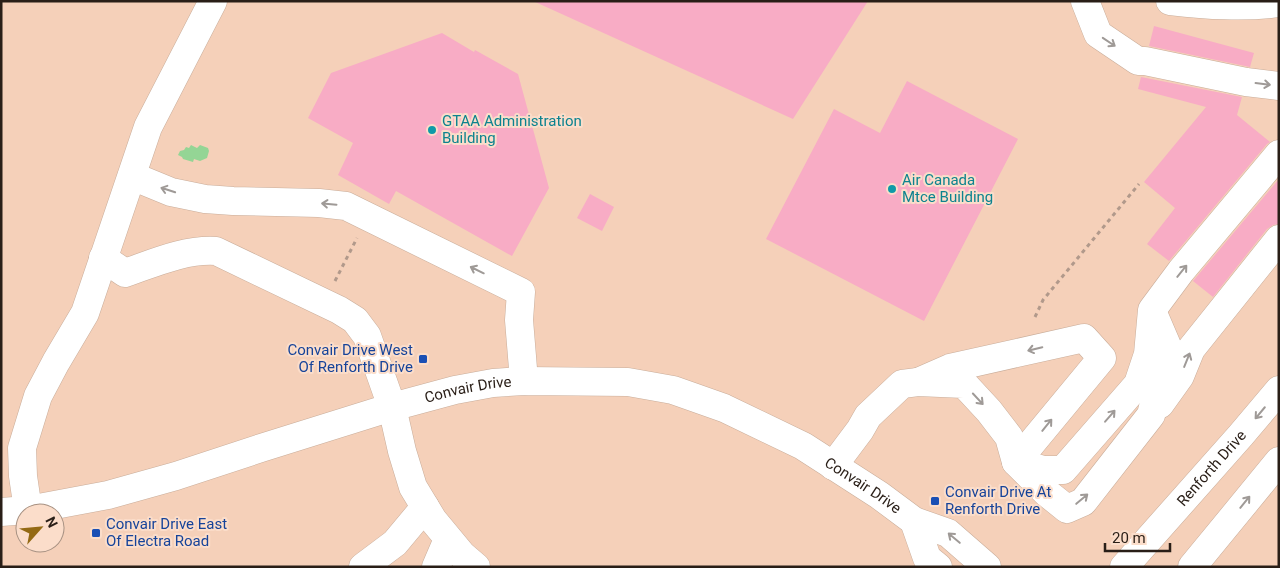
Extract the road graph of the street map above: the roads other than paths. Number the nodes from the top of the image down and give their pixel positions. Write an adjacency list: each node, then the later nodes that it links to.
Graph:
1 (213, 1): 7 (street)
2 (1085, 1): 5 (street, one-way to 5)
3 (1170, 1): 4 (street)
4 (1279, 3)
5 (1279, 86)
6 (1279, 154): 10 (street, one-way to 6)
7 (132, 176): 9 (street); 11 (street, one-way to 7)
8 (1279, 239): 15 (street, one-way to 8)
9 (103, 258): 14 (street); 19 (street)
10 (1152, 310): 15 (street); 17 (street, one-way to 10)
11 (524, 381): 14 (street, Convair Drive); 18 (street, Convair Drive)
12 (918, 382): 17 (street, one-way to 17); 17 (street, one-way to 12); 18 (street)
13 (1279, 390): 31 (street, Renforth Drive, one-way to 31)
14 (392, 407): 20 (street, Convair Drive); 21 (street)
15 (1152, 415): 17 (street, one-way to 15)
16 (1279, 461): 32 (street, one-way to 16)
17 (1016, 462)
18 (833, 466): 24 (street, Convair Drive)
19 (27, 503)
20 (65, 503)
21 (425, 507): 25 (street); 26 (street)
22 (15, 511): 23 (street, Convair Drive)
23 (1, 512)
24 (914, 521): 29 (street, Convair Drive); 30 (street, Convair Drive, one-way to 24)
25 (448, 539): 27 (street); 28 (street)
26 (363, 567)
27 (436, 567)
28 (476, 567)
29 (938, 567)
30 (987, 567)
31 (1124, 567)
32 (1192, 567)

